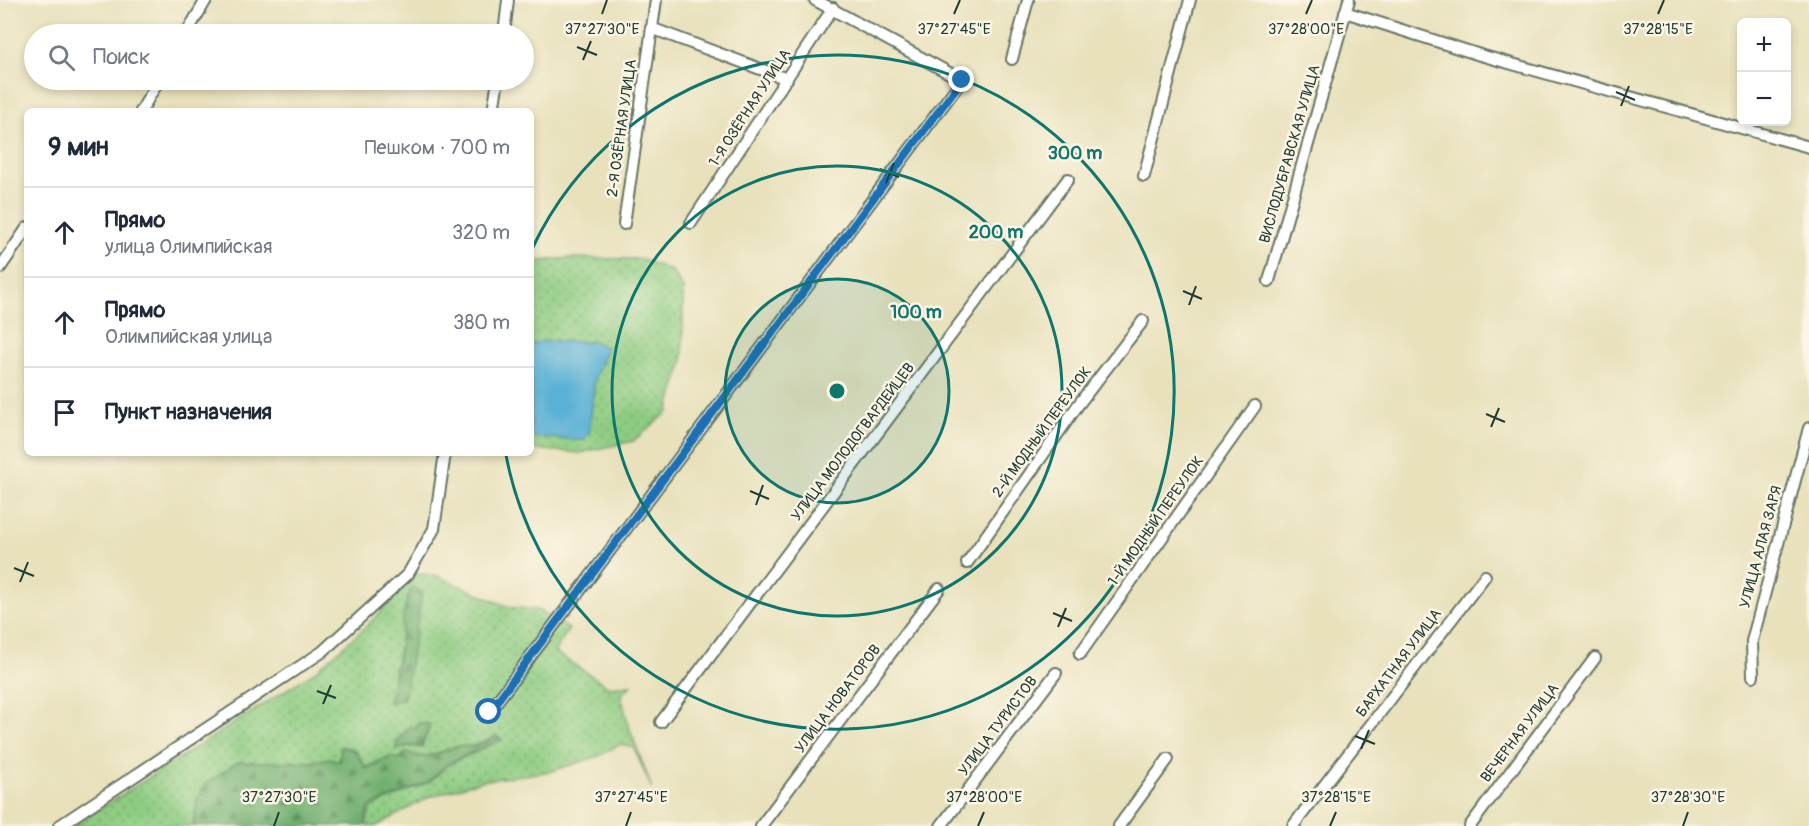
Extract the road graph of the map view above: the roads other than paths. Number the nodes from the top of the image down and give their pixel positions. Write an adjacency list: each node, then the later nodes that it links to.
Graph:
1 (206, 0): 10 (street)
2 (508, 0): 11 (street)
3 (656, 0): 12 (street, 2-Я ОЗЁРНАЯ УЛИЦА)
4 (815, 0): 8 (street)
5 (1028, 0): 13 (street)
6 (1190, 0): 20 (street)
7 (1349, 0): 9 (street, ВИСЛОДУБРАВСКАЯ УЛИЦА)
8 (833, 9): 14 (street, 1-Я ОЗЁРНАЯ УЛИЦА); 38 (street)
9 (1345, 12): 19 (street); 26 (street, ВИСЛОДУБРАВСКАЯ УЛИЦА)
10 (192, 24)
11 (505, 24)
12 (651, 28): 14 (street); 22 (street, 2-Я ОЗЁРНАЯ УЛИЦА)
13 (1012, 58)
14 (787, 79): 23 (street, 1-Я ОЗЁРНАЯ УЛИЦА)
15 (153, 90): 17 (street)
16 (496, 90): 18 (street)
17 (143, 108)
18 (493, 108)
19 (1809, 147)
20 (1144, 176)
21 (1068, 179): 39 (street, УЛИЦА МОЛОДОГВАРДЕЙЦЕВ)
22 (624, 224)
23 (691, 224)
24 (24, 232): 25 (street)
25 (0, 268)
26 (1269, 281)
27 (1143, 321): 31 (street, 2-Й МОДНЫЙ ПЕРЕУЛОК)
28 (1255, 406): 34 (street, 1-Й МОДНЫЙ ПЕРЕУЛОК)
29 (1809, 428): 37 (street, УЛИЦА АЛАЯ ЗАРЯ)
30 (445, 456): 41 (street)
31 (967, 562)
32 (1485, 576): 45 (street, БАРХАТНАЯ УЛИЦА)
33 (939, 589): 42 (street, УЛИЦА НОВАТОРОВ)
34 (1080, 654)
35 (1594, 658): 46 (street, ВЕЧЕРНАЯ УЛИЦА)
36 (1056, 673): 43 (street, УЛИЦА ТУРИСТОВ)
37 (1754, 676)
38 (489, 712)
39 (661, 722)
40 (1168, 759): 44 (street)
41 (59, 826)
42 (761, 826)
43 (941, 826)
44 (1119, 826)
45 (1293, 826)
46 (1470, 826)

